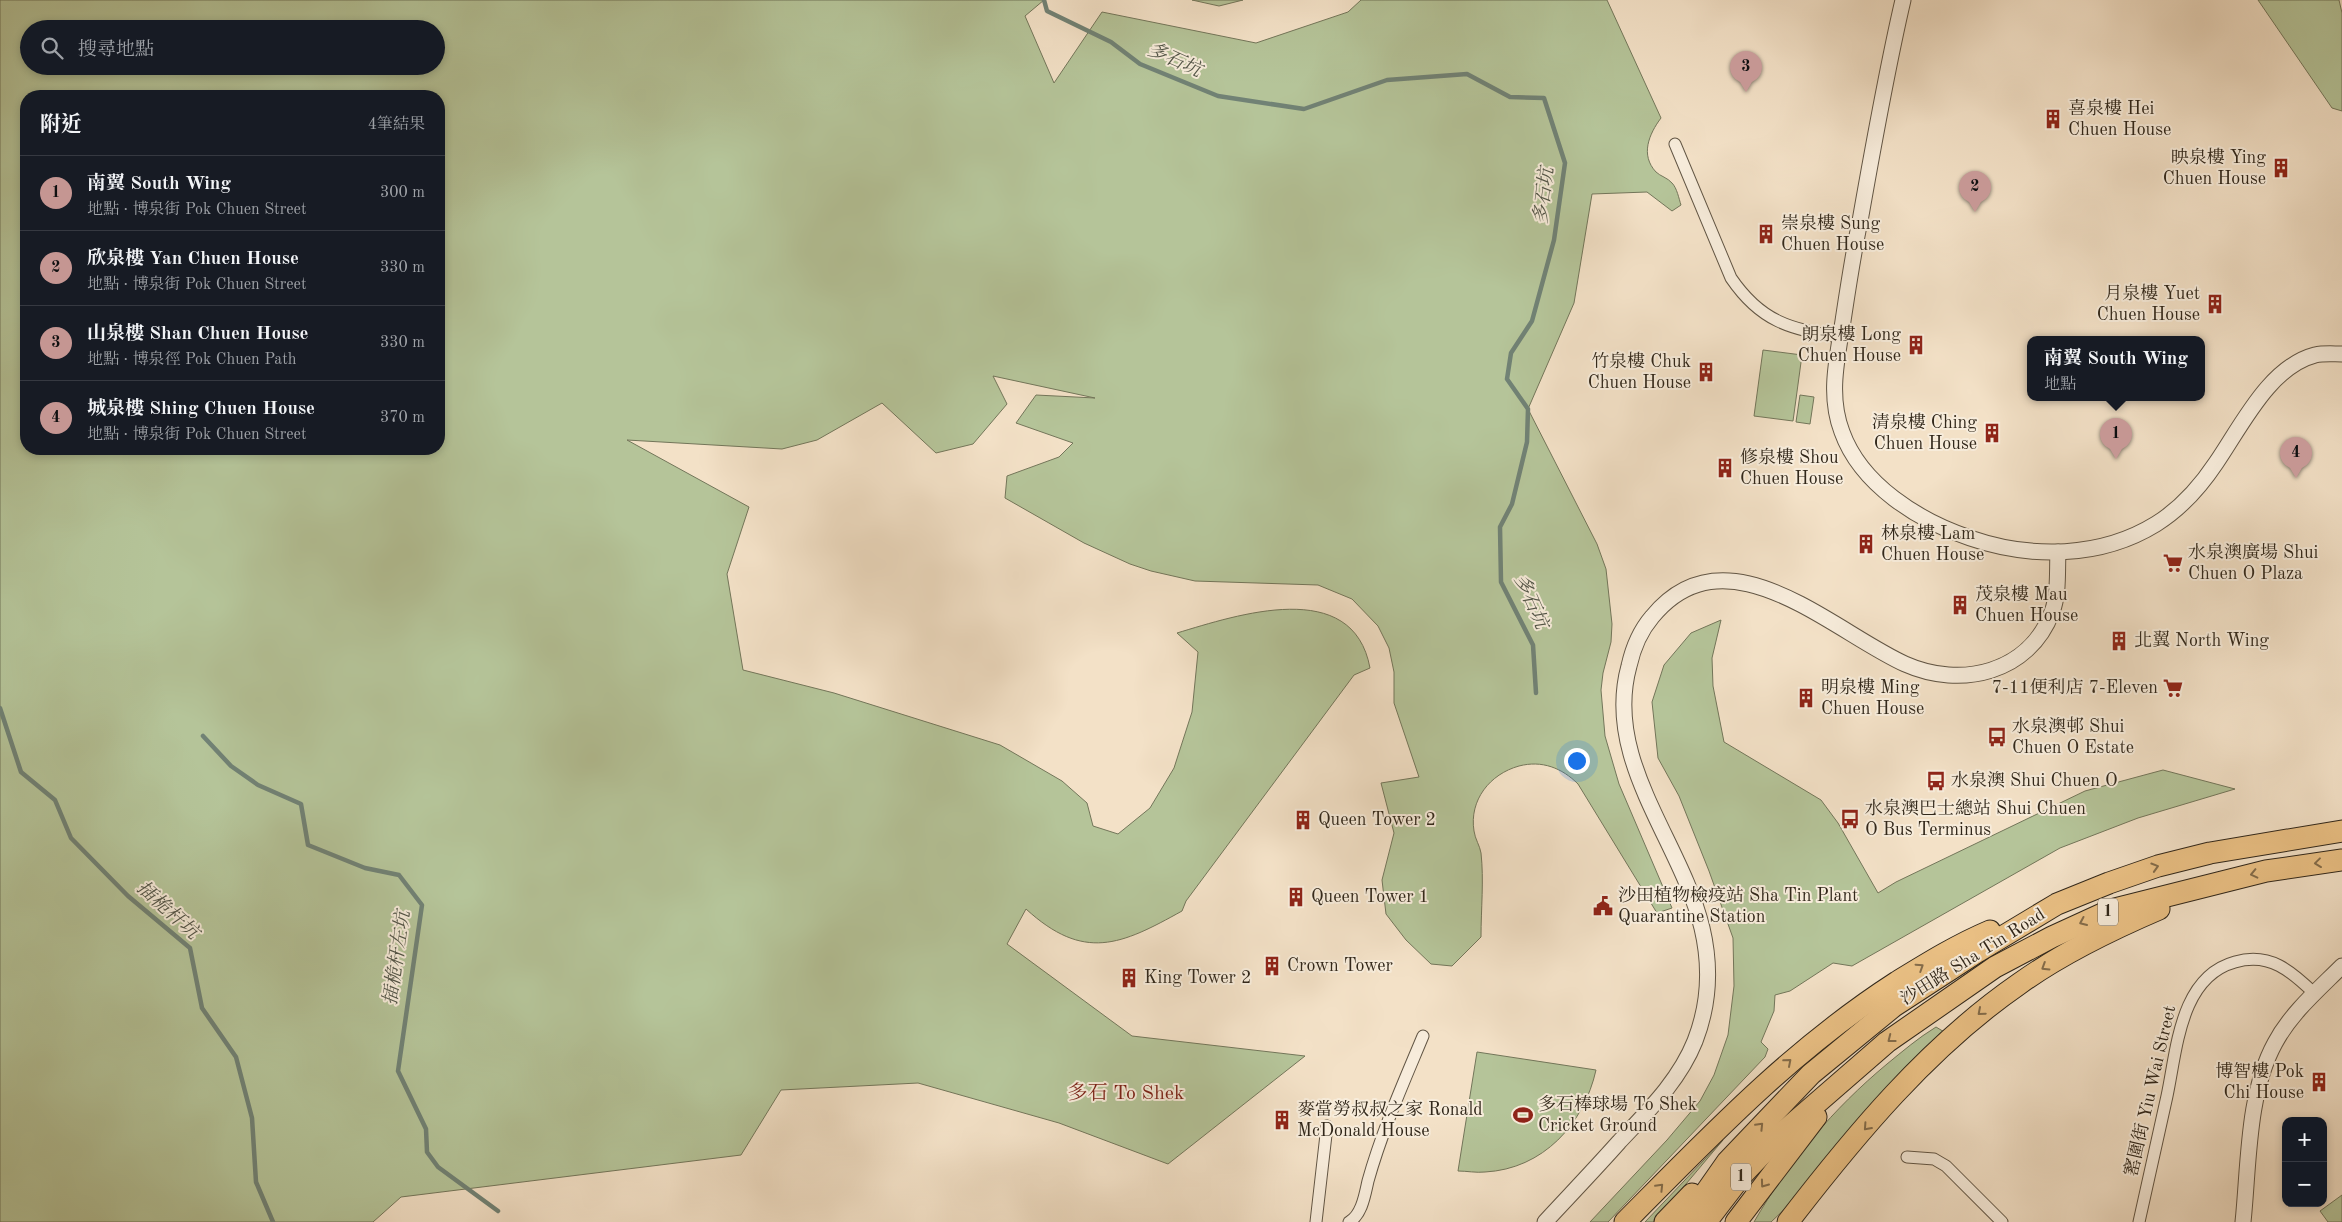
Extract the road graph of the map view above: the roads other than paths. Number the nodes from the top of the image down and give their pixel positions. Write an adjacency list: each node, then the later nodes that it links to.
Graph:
1 (1903, 0): 3 (street)
2 (1675, 144): 3 (street)
3 (1840, 337): 5 (street)
4 (2342, 354): 5 (street)
5 (2058, 552): 19 (street)
6 (2342, 831): 9 (highway, 沙田路 Sha Tin Road / 1, one-way to 6)
7 (2342, 860): 8 (highway, 沙田路 Sha Tin Road / 1, one-way to 8)
8 (2214, 884): 13 (highway, 沙田路 Sha Tin Road / 1, one-way to 13); 25 (highway, one-way to 25)
9 (2057, 904): 16 (highway, 沙田路 Sha Tin Road / 1, one-way to 9); 20 (highway, one-way to 9)
10 (2342, 966): 11 (street)
11 (2315, 994): 27 (street, 窰圍街 Yiu Wai Street); 28 (street)
12 (1423, 1036): 18 (street)
13 (1846, 1078): 23 (highway, 沙田路 Sha Tin Road / 1); 24 (highway, one-way to 24)
14 (1327, 1126): 17 (street)
15 (1907, 1157): 26 (street)
16 (1727, 1162): 21 (highway); 22 (highway, 沙田路 Sha Tin Road / 1)
17 (1316, 1222)
18 (1349, 1222)
19 (1545, 1222)
20 (1626, 1222)
21 (1665, 1222)
22 (1685, 1222)
23 (1706, 1222)
24 (1736, 1222)
25 (1788, 1222)
26 (2002, 1222)
27 (2139, 1222)
28 (2243, 1222)

